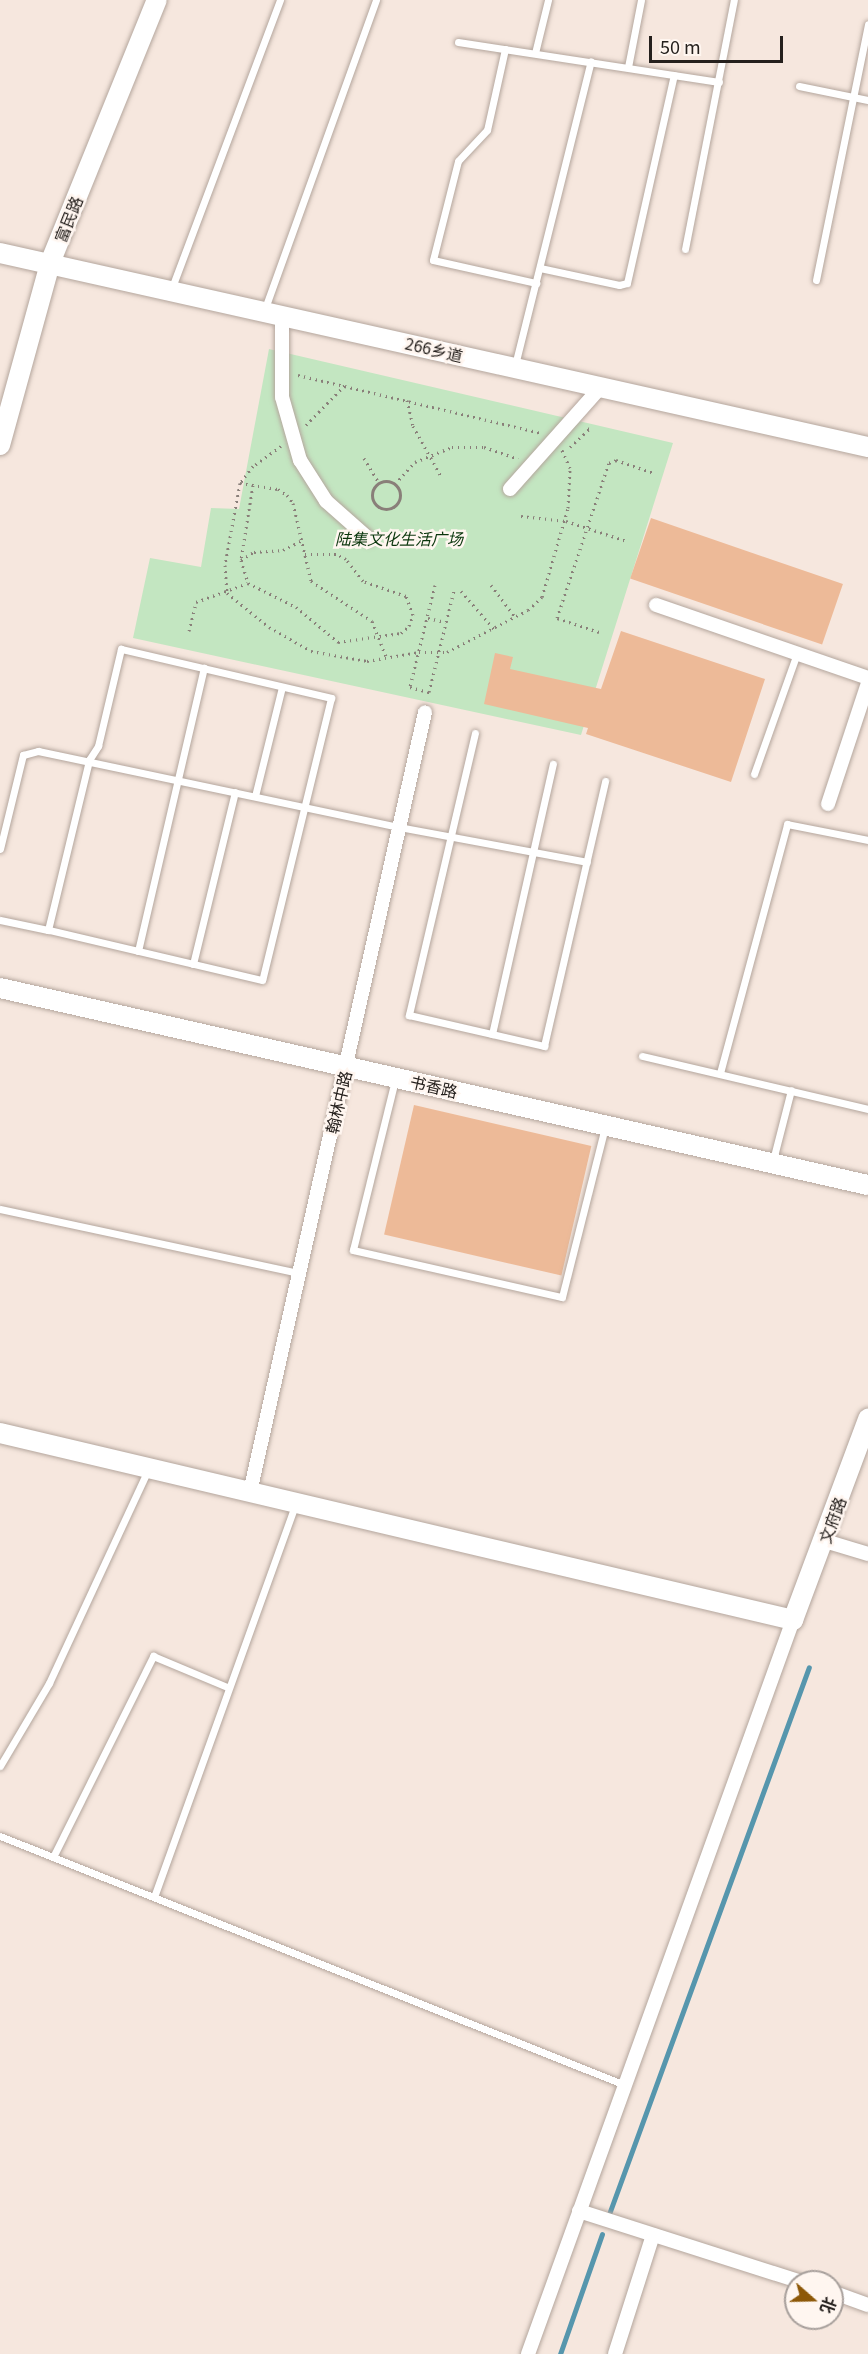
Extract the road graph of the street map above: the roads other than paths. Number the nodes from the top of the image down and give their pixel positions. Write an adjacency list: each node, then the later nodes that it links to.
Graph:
1 (157, 0): 20 (street, 富民路)
2 (280, 0): 24 (lane)
3 (376, 0): 25 (lane)
4 (548, 0): 10 (lane)
5 (641, 0): 12 (lane)
6 (734, 0): 14 (lane)
7 (868, 24): 16 (lane)
8 (458, 42): 9 (lane)
9 (506, 49): 10 (lane); 23 (lane)
10 (536, 53): 11 (lane)
11 (591, 61): 12 (lane); 21 (lane)
12 (628, 67): 13 (lane)
13 (674, 75): 14 (lane); 21 (lane)
14 (719, 82): 18 (lane)
15 (800, 86): 16 (lane)
16 (853, 97): 17 (lane); 22 (lane)
17 (868, 100)
18 (685, 249)
19 (0, 253): 20 (street, 266乡道)
20 (50, 263): 24 (street, 266乡道); 28 (street, 富民路)
21 (540, 268): 23 (lane)
22 (816, 280)
23 (536, 283): 26 (lane)
24 (170, 290): 25 (street, 266乡道)
25 (273, 313): 26 (street, 266乡道); 31 (street)
26 (515, 368): 27 (street, 266乡道)
27 (601, 387): 29 (street, 266乡道); 30 (street)
28 (0, 445)
29 (868, 447)
30 (510, 489)
31 (369, 539)
32 (656, 605): 33 (street)
33 (797, 653): 35 (street); 42 (lane)
34 (204, 668): 37 (lane); 40 (lane); 43 (lane)
35 (868, 678)
36 (868, 683): 47 (street)
37 (282, 687): 46 (lane); 48 (lane)
38 (425, 712): 49 (street, 翰林中路)
39 (475, 733): 50 (lane)
40 (89, 760): 43 (lane); 52 (lane); 56 (lane)
41 (552, 764): 53 (lane)
42 (754, 774)
43 (178, 779): 45 (lane); 57 (lane)
44 (605, 781): 54 (lane)
45 (234, 792): 46 (lane); 58 (lane)
46 (255, 796): 48 (lane)
47 (828, 804)
48 (304, 807): 49 (lane); 58 (lane)
49 (399, 827): 50 (lane); 62 (street, 翰林中路)
50 (451, 837): 53 (lane); 60 (lane)
51 (868, 840): 63 (lane)
52 (0, 849)
53 (533, 852): 54 (lane); 60 (lane)
54 (587, 862): 60 (lane)
55 (0, 920): 56 (lane)
56 (48, 930): 57 (lane)
57 (138, 951): 58 (lane)
58 (194, 964)
59 (0, 988): 62 (street, 书香路)
60 (492, 1034)
61 (642, 1056): 63 (lane)
62 (345, 1066): 64 (street, 书香路); 71 (street, 翰林中路)
63 (720, 1073): 65 (lane)
64 (395, 1078): 67 (street, 书香路); 67 (lane)
65 (791, 1090): 66 (lane); 68 (lane)
66 (868, 1109)
67 (605, 1125): 68 (street, 书香路)
68 (772, 1163): 69 (street, 书香路)
69 (868, 1185)
70 (0, 1209): 71 (lane)
71 (299, 1273): 75 (street, 翰林中路)
72 (868, 1419): 77 (street, 文府路)
73 (0, 1433): 74 (street)
74 (149, 1468): 75 (street); 81 (lane)
75 (250, 1492): 76 (street)
76 (296, 1503): 79 (street); 80 (lane)
77 (825, 1541): 78 (street); 79 (street, 文府路)
78 (868, 1554)
79 (793, 1620): 85 (street)
80 (227, 1687): 83 (lane); 84 (lane)
81 (0, 1766)
82 (0, 1836): 83 (lane)
83 (53, 1857): 84 (lane)
84 (154, 1897): 85 (lane)
85 (625, 2085): 86 (street)
86 (579, 2211): 87 (street); 91 (street)
87 (654, 2235): 88 (street); 92 (street)
88 (784, 2276)
89 (844, 2296): 90 (street)
90 (868, 2305)
91 (528, 2354)
92 (615, 2354)

